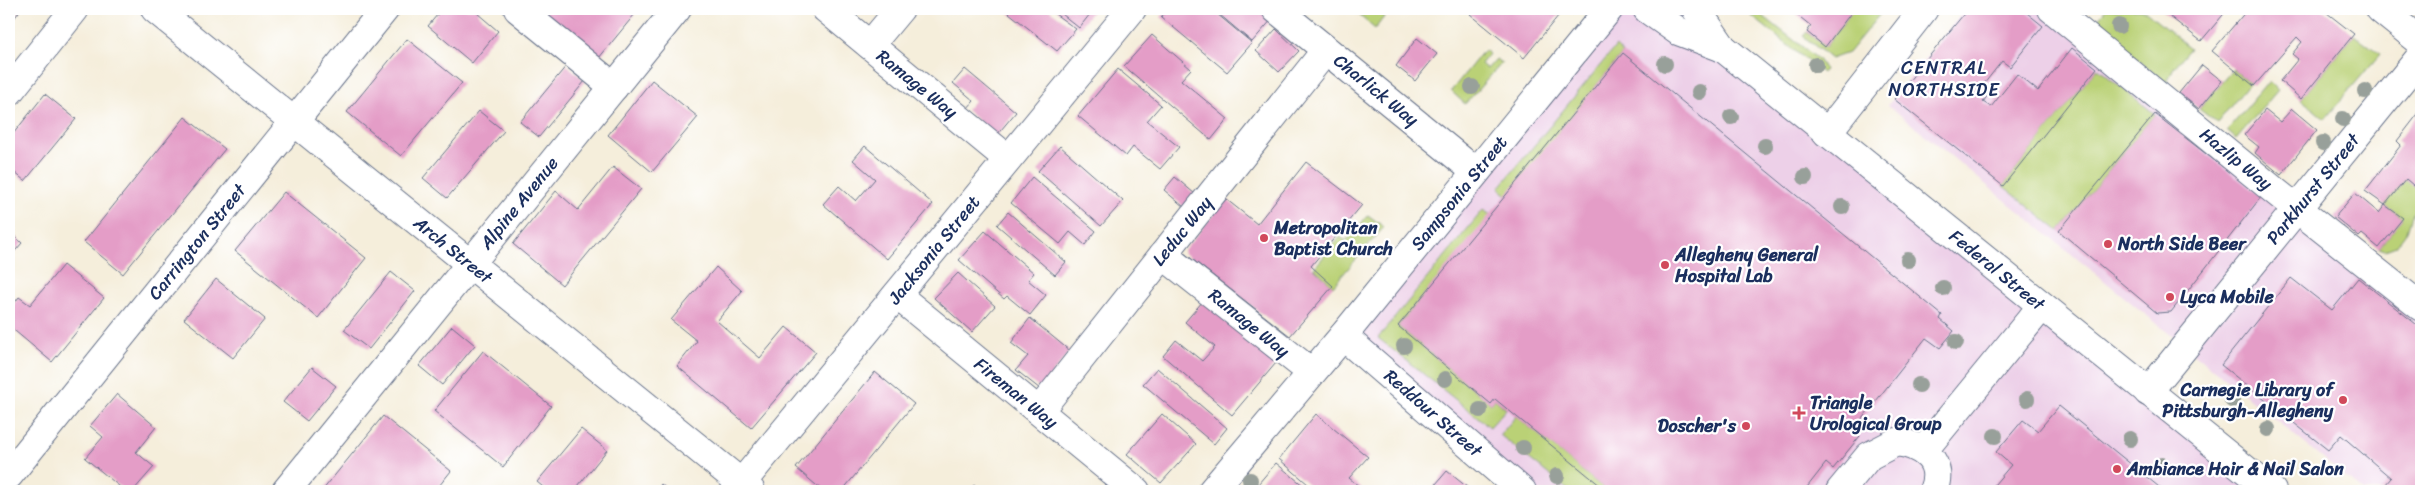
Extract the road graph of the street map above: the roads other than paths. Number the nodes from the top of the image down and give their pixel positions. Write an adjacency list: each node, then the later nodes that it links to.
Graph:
1 (75, 9): 22 (street)
2 (155, 9): 23 (street, Arch Street)
3 (384, 9): 23 (street, Carrington Street)
4 (518, 9): 21 (street)
5 (677, 9): 21 (street, Alpine Avenue)
6 (826, 9): 17 (street, Ramage Way)
7 (900, 9): 17 (street)
8 (1132, 9): 25 (street, Jacksonia Street)
9 (1276, 9): 19 (street, Charlick Way)
10 (1609, 9): 26 (street, Sampsonia Street)
11 (1647, 9): 18 (street, Federal Street)
12 (1696, 9): 18 (street, Federal Street)
13 (1924, 9): 24 (street)
14 (2052, 9): 27 (street, Hazlip Way)
15 (2380, 9): 16 (street)
16 (2421, 42)
17 (870, 45): 25 (street, Ramage Way)
18 (1723, 48): 24 (street, Federal Street)
19 (1326, 50): 26 (street, Charlick Way); 28 (street, Leduc Way)
20 (2421, 56): 27 (street, Parkhurst Street)
21 (614, 87): 29 (street, Alpine Avenue)
22 (9, 92)
23 (294, 121): 29 (street, Arch Street); 38 (street, Carrington Street)
24 (1827, 133): 31 (street, Federal Street)
25 (1008, 159): 30 (street, Jacksonia Street)
26 (1476, 172): 33 (street, Sampsonia Street)
27 (2297, 209): 32 (street, Hazlip Way); 35 (street, Parkhurst Street)
28 (1163, 254): 34 (street, Ramage Way); 36 (street, Leduc Way)
29 (470, 264): 39 (street, Arch Street); 40 (street, Alpine Avenue)
30 (897, 294): 36 (street, Fireman Way); 39 (street, Jacksonia Street)
31 (2042, 306): 35 (street, Federal Street); 37 (street)
32 (2421, 307)
33 (1343, 336): 34 (street, Sampsonia Street); 43 (street, Reddour Street)
34 (1311, 372): 42 (street, Sampsonia Street)
35 (2148, 392): 46 (street, Federal Street)
36 (1039, 411): 41 (street, Fireman Way)
37 (1923, 451): 44 (street); 45 (street)
38 (9, 475)
39 (743, 489)
40 (286, 491)
41 (1136, 491)
42 (1212, 491)
43 (1522, 491)
44 (1840, 491)
45 (1933, 491)
46 (2272, 491)

